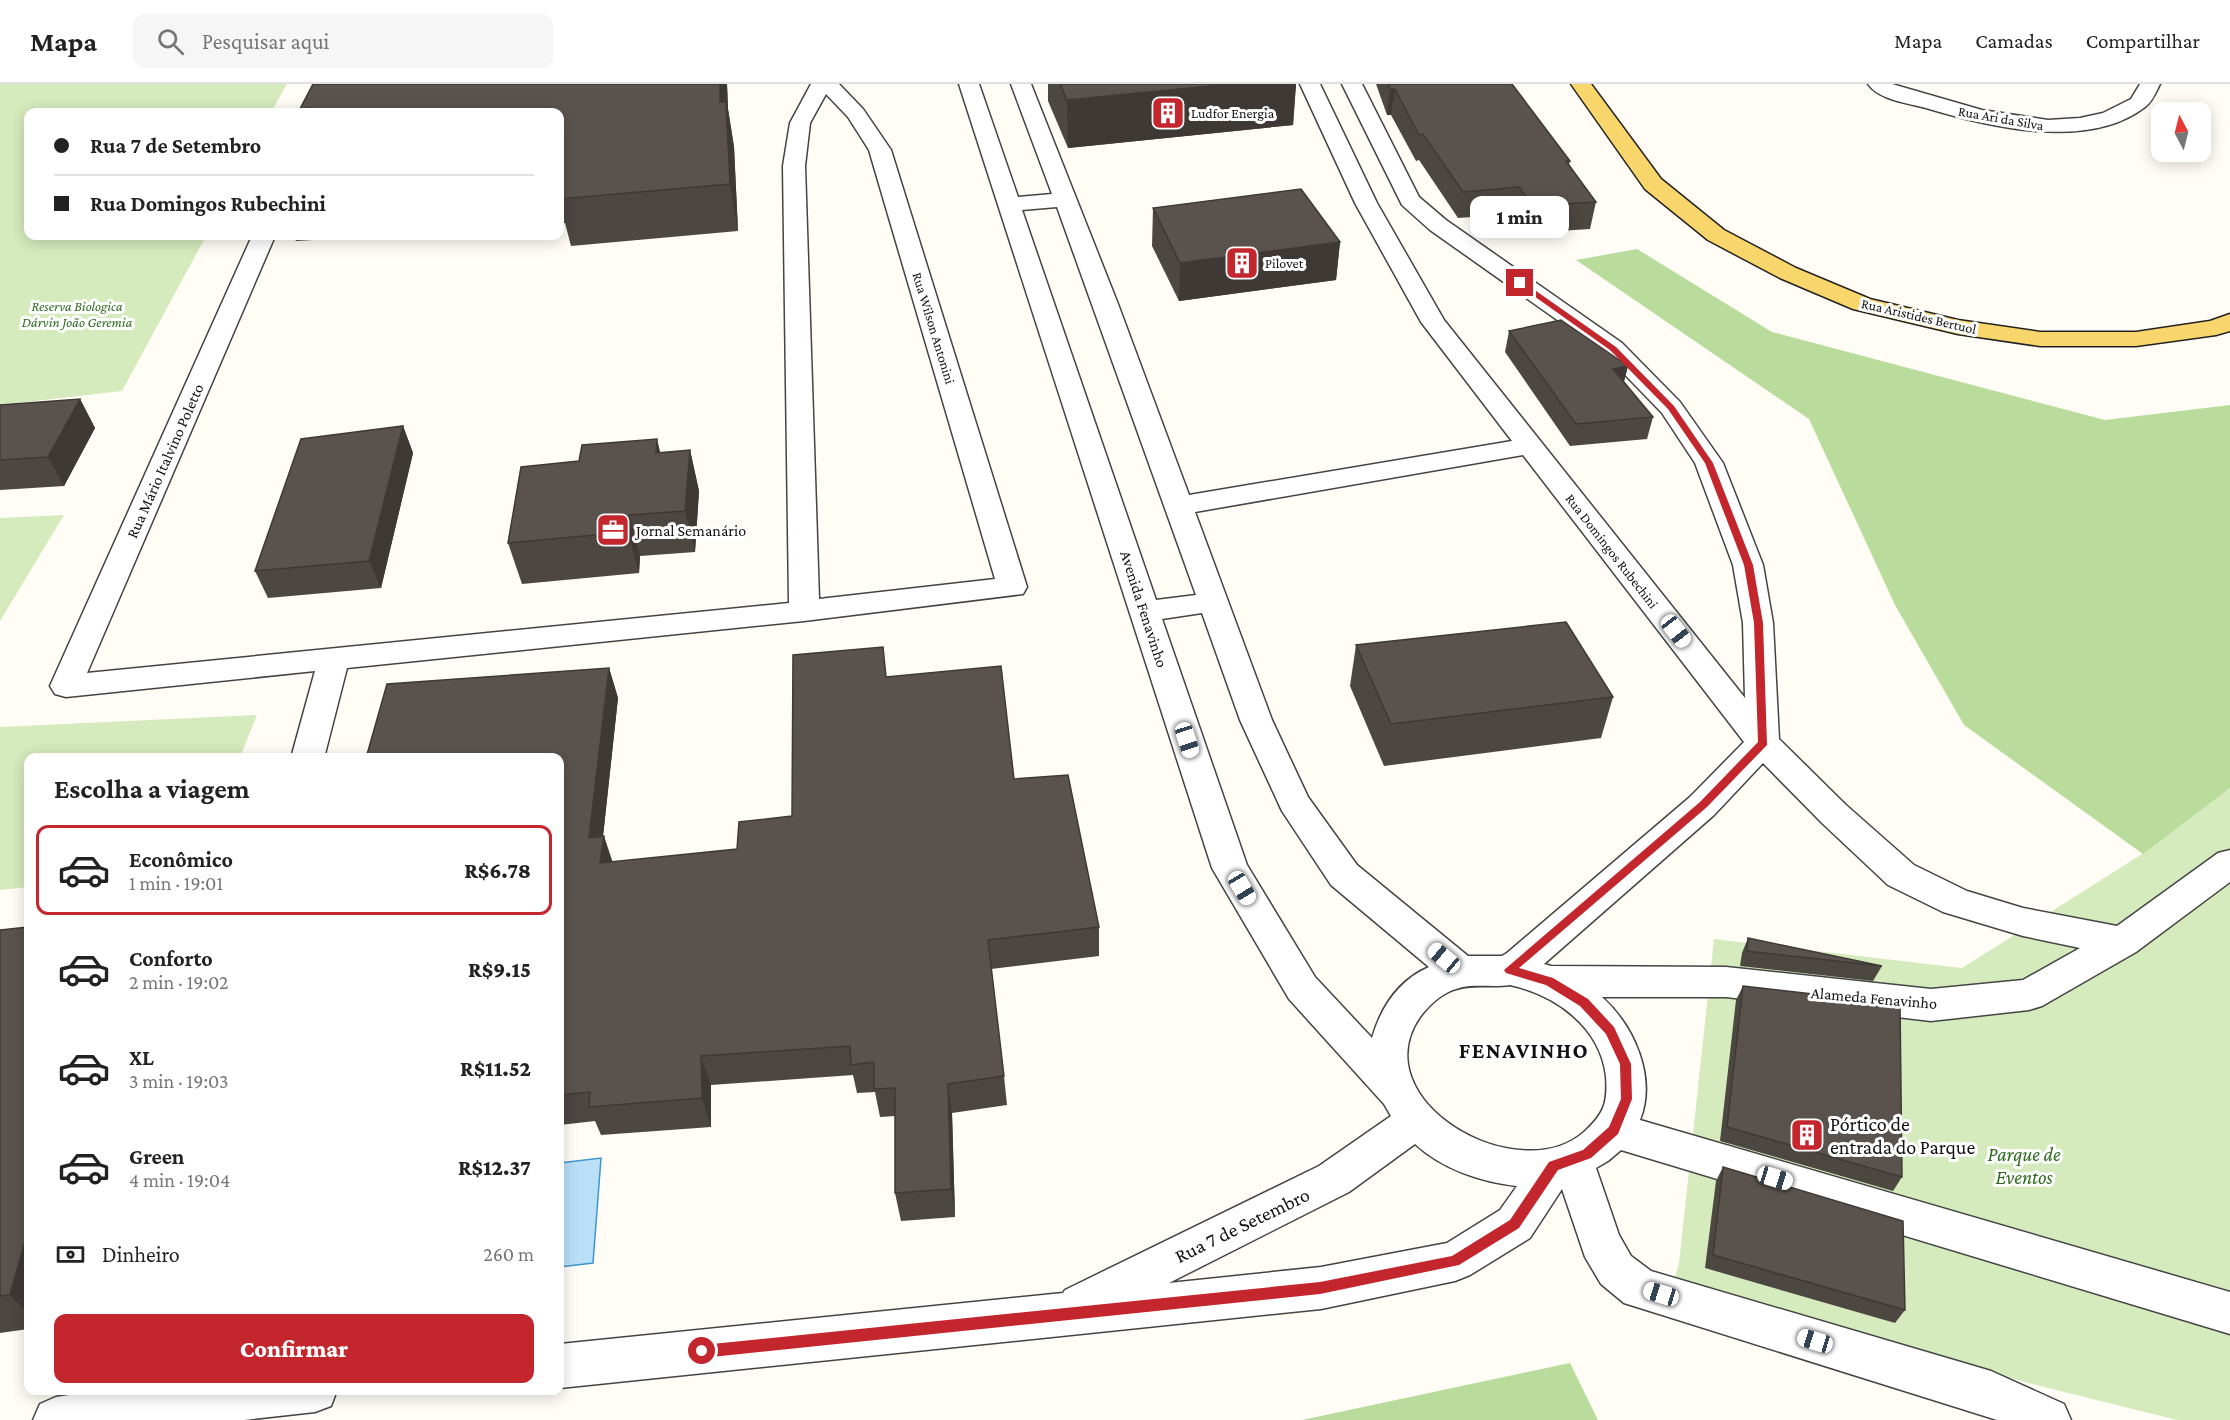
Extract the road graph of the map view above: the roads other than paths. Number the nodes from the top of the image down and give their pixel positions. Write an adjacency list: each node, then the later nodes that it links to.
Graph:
1 (821, 84): 17 (street)
2 (828, 84): 17 (street, Rua Wilson Antonini)
3 (969, 84): 11 (street, Avenida Fenavinho)
4 (1021, 84): 10 (street)
5 (1310, 84): 14 (street, Rua Domingos Rubechini)
6 (1352, 84): 20 (street)
7 (1581, 84): 13 (main road, Rua Aristides Bertuol)
8 (1878, 84): 9 (street, Rua Ari da Silva)
9 (2150, 84)
10 (1065, 199): 11 (street); 15 (street)
11 (1010, 205): 18 (street, Avenida Fenavinho)
12 (261, 240): 19 (street, Rua Mário Italvino Poletto)
13 (2230, 321)
14 (1530, 446): 15 (street); 20 (street, Rua Domingos Rubechini)
15 (1178, 506): 16 (street)
16 (1213, 602): 18 (street); 25 (street)
17 (804, 611): 19 (street)
18 (1144, 612): 27 (street, Avenida Fenavinho)
19 (334, 658): 21 (street)
20 (1763, 743): 23 (street, Rua Domingos Rubechini); 24 (street)
21 (308, 753)
22 (2230, 863): 23 (street, Alameda Fenavinho)
23 (2123, 942): 26 (street, Alameda Fenavinho)
24 (1510, 970): 25 (street); 26 (street)
25 (1461, 972): 27 (street)
26 (1549, 981): 28 (street)
27 (1407, 1106): 29 (street, Avenida Fenavinho); 31 (street, Rua 7 de Setembro)
28 (1614, 1130): 29 (street); 30 (street)
29 (1563, 1163): 31 (street, Rua 7 de Setembro); 36 (street)
30 (2230, 1313)
31 (1060, 1315): 32 (street, Rua 7 de Setembro)
32 (564, 1366)
33 (258, 1395): 34 (street)
34 (134, 1406): 35 (street)
35 (56, 1420)
36 (2048, 1420)

